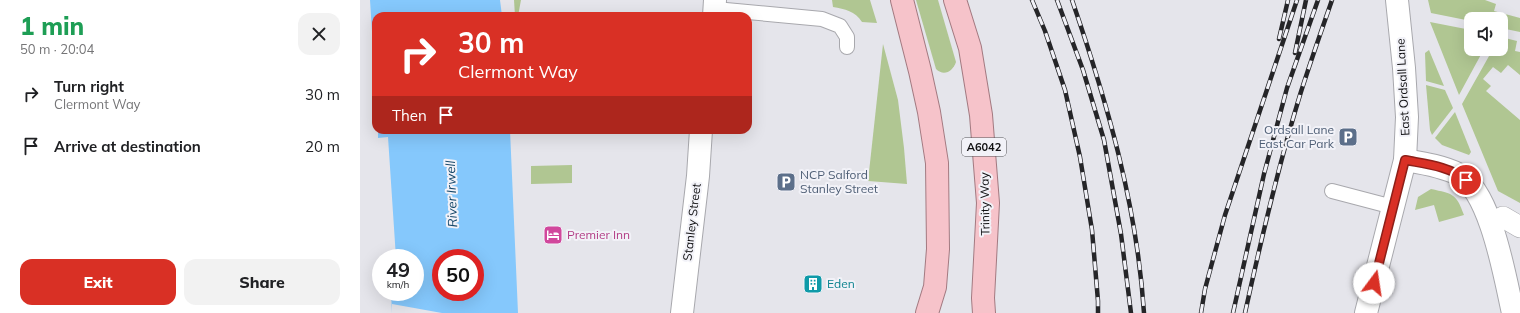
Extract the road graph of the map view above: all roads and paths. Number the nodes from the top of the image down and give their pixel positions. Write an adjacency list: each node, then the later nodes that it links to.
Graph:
1 (902, 0): 12 (highway)
2 (955, 0): 10 (highway, Trinity Way / A6042)
3 (1397, 0): 7 (street, East Ordsall Lane)
4 (715, 8): 5 (lane)
5 (847, 47)
6 (701, 134): 11 (street, Stanley Street)
7 (1405, 160): 9 (street, East Ordsall Lane); 14 (street)
8 (1332, 191): 9 (lane)
9 (1393, 207): 13 (street, East Ordsall Lane)
10 (981, 308)
11 (682, 313)
12 (927, 313)
13 (1366, 313)
14 (1513, 313)

